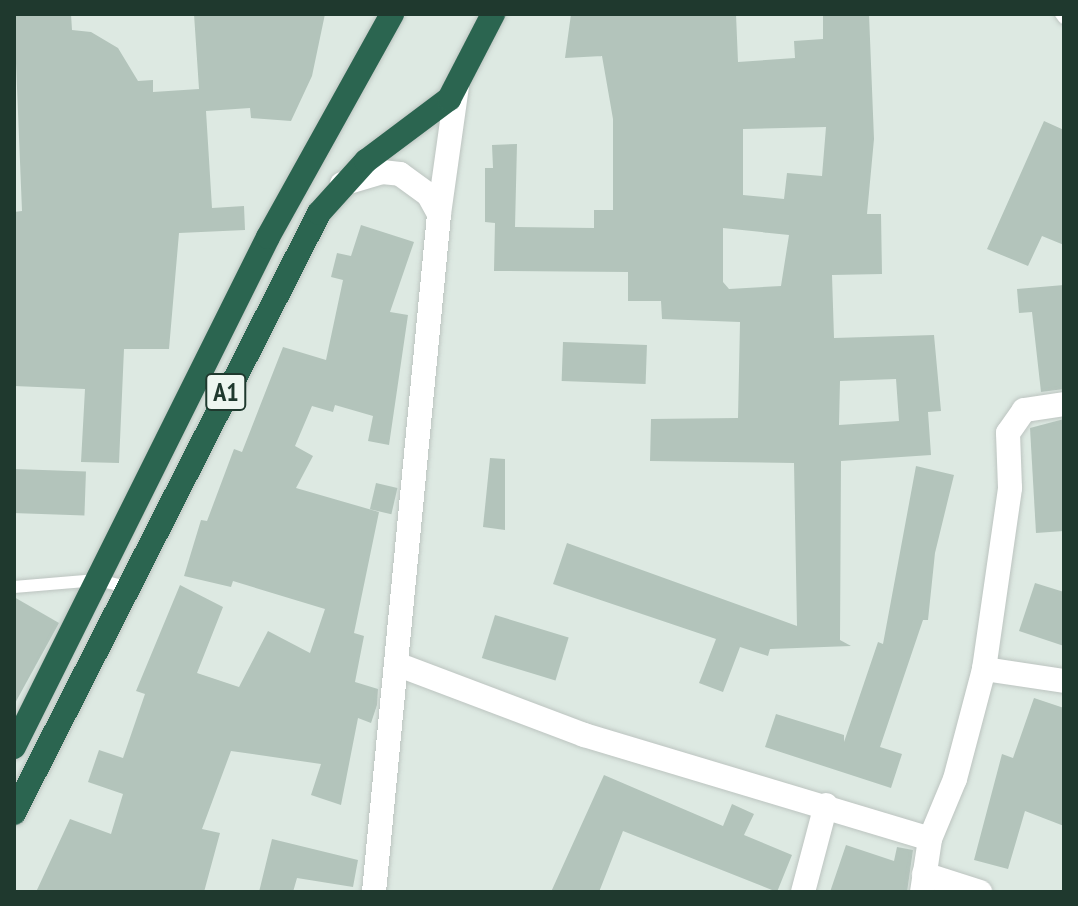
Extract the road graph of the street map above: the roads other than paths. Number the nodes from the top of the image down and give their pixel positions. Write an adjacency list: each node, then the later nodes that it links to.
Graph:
1 (392, 14): 7 (highway, A1)
2 (493, 14): 3 (highway, A1)
3 (457, 86): 4 (highway, A1); 5 (street)
4 (340, 185): 5 (street); 9 (highway, A1)
5 (439, 214): 10 (street)
6 (1064, 404): 11 (street)
7 (97, 580): 8 (lane); 9 (lane); 13 (highway, A1)
8 (14, 587)
9 (128, 587): 15 (highway, A1)
10 (399, 665): 14 (street); 18 (street)
11 (984, 669): 12 (street); 16 (street)
12 (1064, 681)
13 (14, 747)
14 (826, 805): 16 (street); 19 (street)
15 (14, 813)
16 (930, 839): 17 (street)
17 (923, 883): 20 (street)
18 (374, 892)
19 (803, 892)
20 (980, 892)

